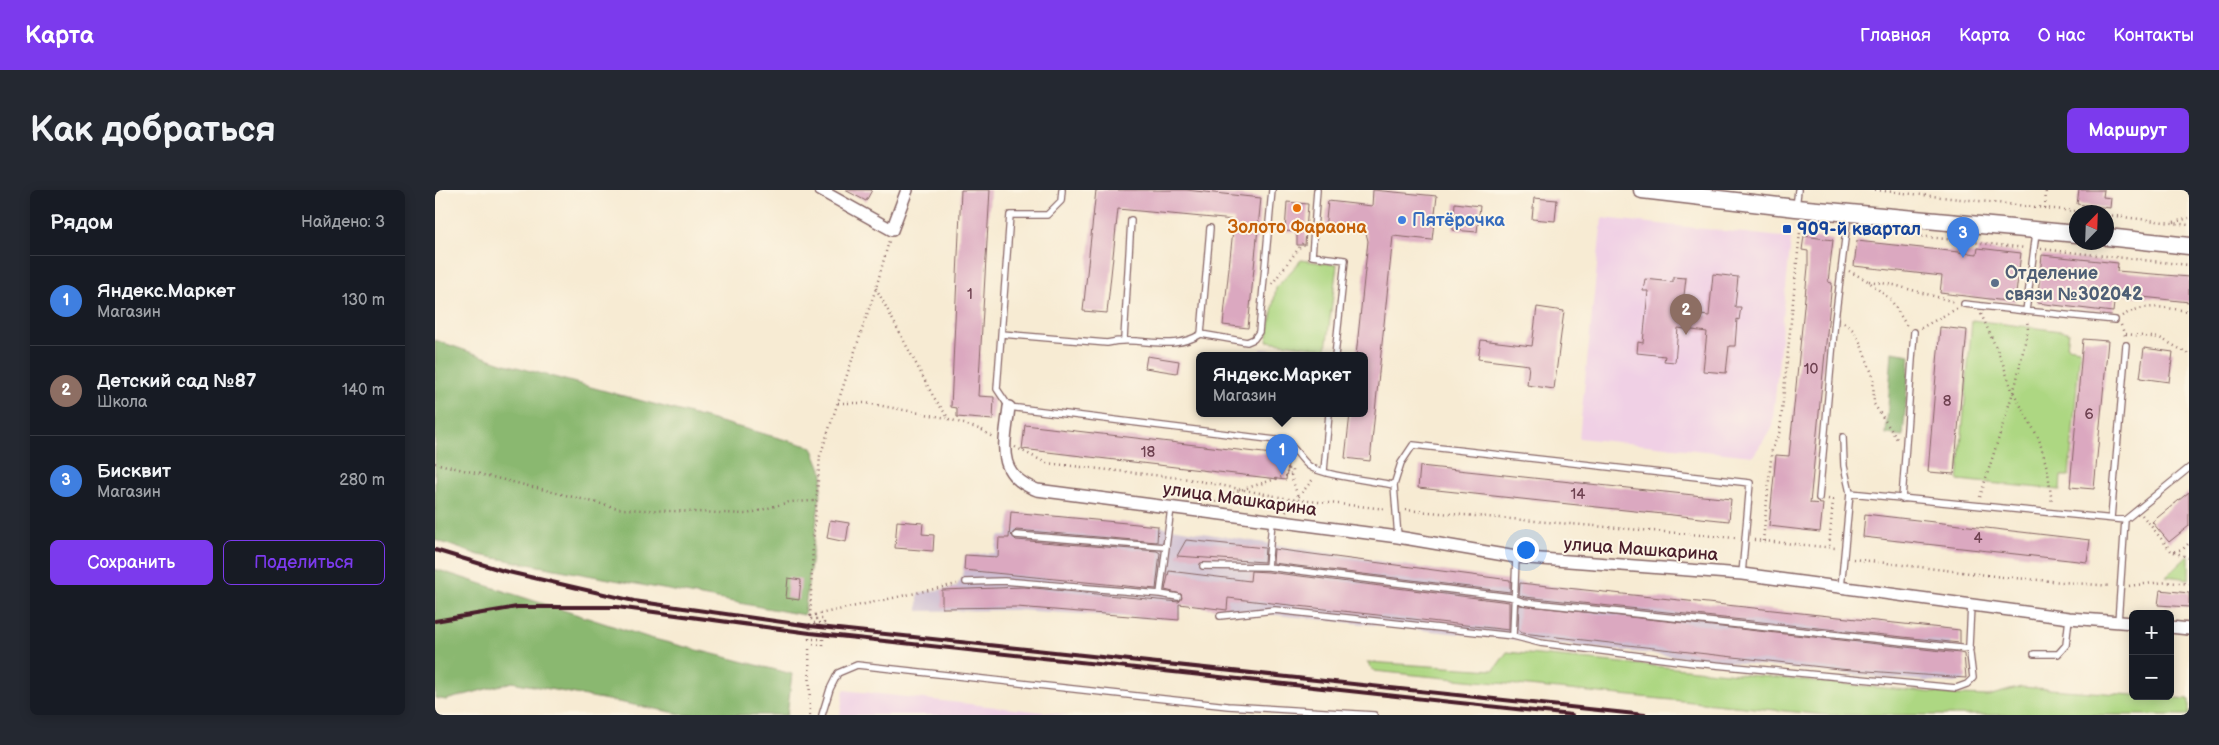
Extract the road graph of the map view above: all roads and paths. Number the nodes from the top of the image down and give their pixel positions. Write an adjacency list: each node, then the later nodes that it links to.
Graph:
1 (820, 190): 21 (street)
2 (907, 190): 21 (street)
3 (1062, 190): 40 (lane)
4 (1272, 190): 32 (lane)
5 (1317, 190): 18 (lane)
6 (1642, 190): 13 (street)
7 (1798, 190): 13 (lane)
8 (1875, 190): 10 (path)
9 (2046, 190): 10 (path)
10 (2045, 209): 11 (path)
11 (2069, 211)
12 (1848, 213): 13 (street); 22 (street); 29 (lane)
13 (1799, 215): 78 (path)
14 (2114, 216): 17 (path)
15 (2189, 218): 17 (path)
16 (1131, 220): 43 (lane)
17 (2173, 223): 19 (path)
18 (1314, 225): 32 (path); 45 (lane)
19 (2189, 225)
20 (1210, 228): 41 (lane)
21 (891, 230): 31 (path)
22 (2036, 230): 24 (street); 27 (lane)
23 (1886, 232): 27 (path)
24 (2069, 233)
25 (2114, 238): 26 (street)
26 (2189, 246)
27 (2034, 248): 28 (path); 35 (lane)
28 (2189, 265)
29 (1841, 267): 30 (path); 37 (lane)
30 (1868, 281): 33 (path); 39 (path)
31 (877, 288): 48 (path); 51 (path)
32 (1263, 298): 41 (lane)
33 (1964, 304): 34 (lane); 39 (path)
34 (1978, 306): 35 (lane); 47 (path)
35 (2027, 311): 38 (lane); 47 (path)
36 (2189, 311): 38 (path)
37 (1835, 320): 54 (path); 62 (lane)
38 (2115, 320): 42 (path)
39 (1914, 332): 54 (lane)
40 (1002, 334): 43 (lane); 49 (lane)
41 (1201, 334): 43 (lane)
42 (2126, 334): 44 (path); 46 (path)
43 (1123, 339)
44 (2126, 345): 72 (lane)
45 (1335, 352)
46 (2189, 354)
47 (2012, 390): 66 (path); 71 (path)
48 (838, 403): 51 (path); 65 (path)
49 (1009, 407): 53 (street, улица Машкарина); 57 (lane)
50 (1329, 417): 57 (lane)
51 (949, 419): 53 (path)
52 (1843, 437): 60 (lane)
53 (1006, 444): 59 (path); 67 (street, улица Машкарина)
54 (1905, 451): 63 (lane)
55 (435, 463): 65 (path)
56 (2189, 468): 69 (lane)
57 (1324, 471): 58 (lane); 61 (path)
58 (1394, 485): 68 (lane); 77 (lane)
59 (1246, 489): 61 (path); 61 (path); 70 (path)
60 (1850, 493): 63 (lane); 83 (lane)
61 (1297, 498): 68 (path); 74 (path)
62 (1819, 498)
63 (1902, 499): 66 (lane)
64 (1833, 500): 81 (path)
65 (816, 501): 97 (path)
66 (1978, 506): 71 (lane)
67 (1171, 508): 70 (street, улица Машкарина); 80 (lane)
68 (1397, 510): 76 (lane); 77 (path)
69 (2138, 510): 73 (lane); 82 (path)
70 (1203, 512): 74 (street, улица Машкарина)
71 (2053, 512): 72 (lane)
72 (2111, 518): 73 (lane)
73 (2125, 520): 91 (lane)
74 (1276, 522): 76 (street, улица Машкарина); 87 (lane)
75 (1016, 535): 80 (lane)
76 (1398, 537): 84 (street, улица Машкарина)
77 (1745, 539): 78 (path); 88 (lane)
78 (1763, 541): 81 (path)
79 (2189, 544): 82 (path)
80 (1165, 547): 93 (lane)
81 (1829, 548): 83 (path)
82 (2172, 552): 85 (path)
83 (1844, 554): 91 (path); 92 (lane)
84 (1516, 557): 88 (street, улица Машкарина); 95 (lane)
85 (2189, 558)
86 (1203, 566): 87 (lane)
87 (1268, 567): 95 (lane)
88 (1742, 574): 92 (street, улица Машкарина)
89 (966, 582): 93 (lane); 97 (path)
90 (2189, 584): 91 (path)
91 (2119, 587): 100 (lane)
92 (1841, 588): 96 (street, улица Машкарина)
93 (1160, 594): 94 (lane)
94 (1179, 597)
95 (1516, 599): 104 (lane); 105 (lane)
96 (1971, 605): 99 (street, улица Машкарина); 105 (lane)
97 (810, 616): 107 (path)
98 (1220, 616): 104 (lane)
99 (2069, 618): 100 (street, улица Машкарина); 106 (lane)
100 (2118, 622): 101 (street, улица Машкарина)
101 (2129, 623)
102 (2174, 627): 103 (street)
103 (2189, 629)
104 (1513, 636): 105 (lane)
105 (1970, 649)
106 (2034, 654)
107 (810, 715)
108 (822, 715): 109 (lane)
109 (1374, 715)

